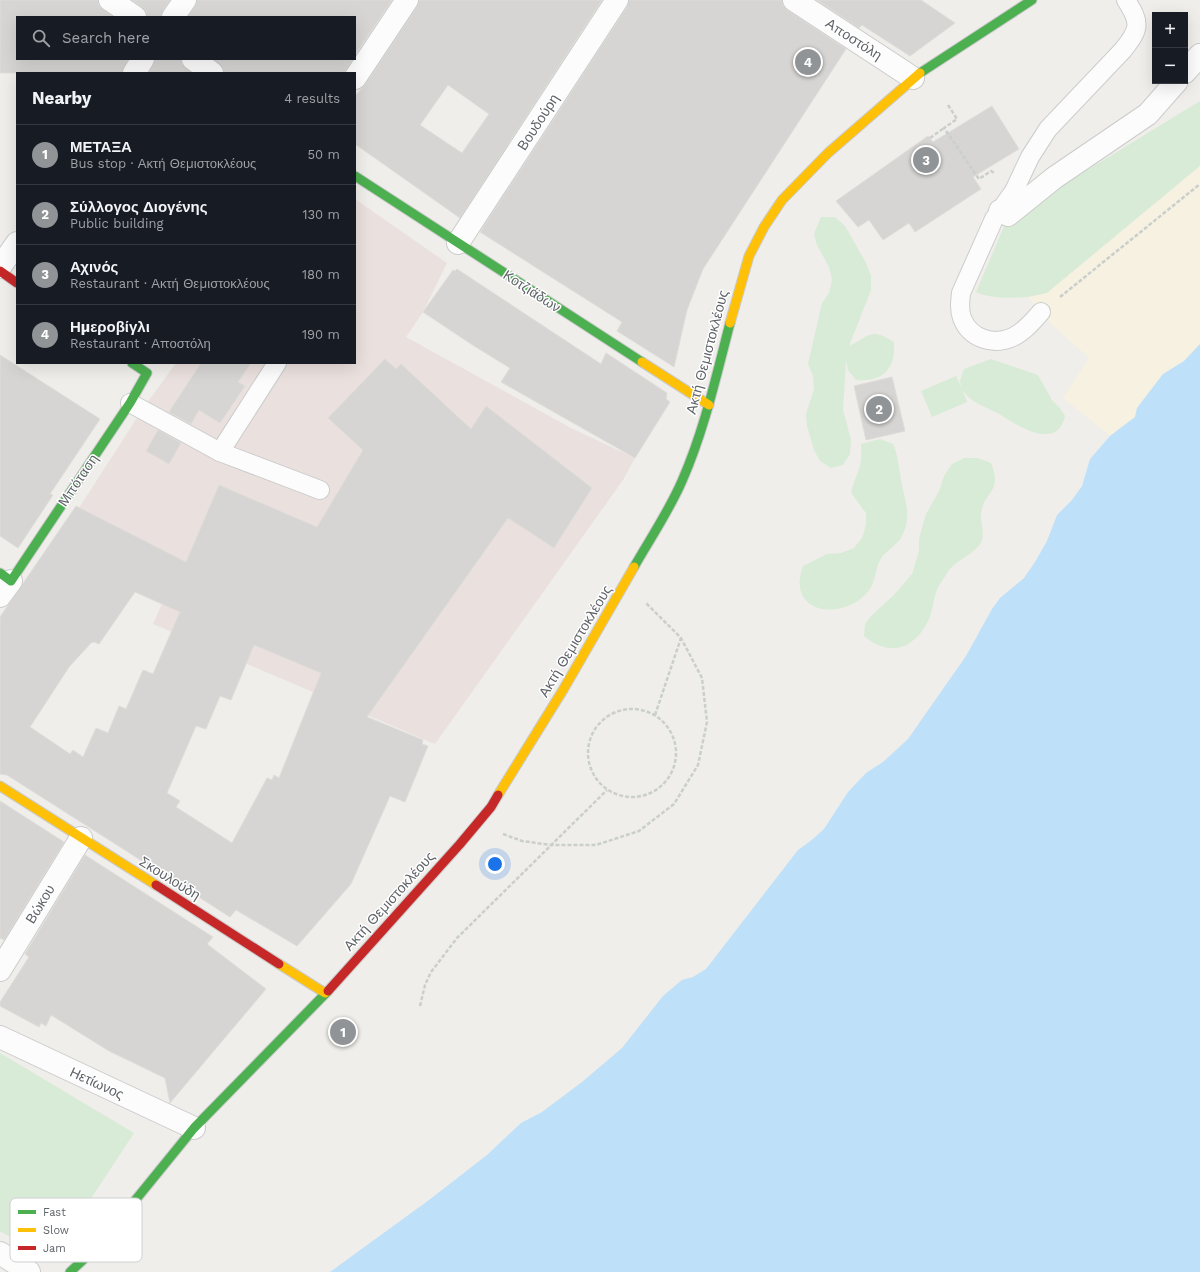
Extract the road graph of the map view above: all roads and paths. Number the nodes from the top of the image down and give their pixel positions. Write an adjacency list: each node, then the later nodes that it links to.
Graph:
1 (110, 0): 8 (street)
2 (185, 0): 9 (street)
3 (407, 0): 16 (street)
4 (617, 0): 27 (street, Βουδούρη)
5 (794, 0): 17 (street, Αποστόλη)
6 (1032, 0): 17 (main road, Ακτή Θεμιστοκλέους)
7 (1126, 0): 25 (lane)
8 (134, 16)
9 (174, 16)
10 (1200, 55): 13 (street)
11 (142, 60): 14 (street)
12 (194, 60): 15 (street)
13 (1188, 69)
14 (135, 72)
15 (211, 72)
16 (356, 76)
17 (913, 78): 35 (main road, Ακτή Θεμιστοκλέους)
18 (1174, 84): 25 (street)
19 (948, 106): 20 (path)
20 (944, 128): 21 (path); 22 (path)
21 (930, 138)
22 (998, 175)
23 (356, 177): 27 (main road, Κοτζιάδων)
24 (1200, 184): 31 (path)
25 (1000, 211): 31 (lane)
26 (16, 243): 28 (street)
27 (458, 243): 35 (main road, Κοτζιάδων)
28 (0, 267)
29 (0, 271): 30 (main road)
30 (16, 282)
31 (1041, 312)
32 (276, 364): 36 (lane)
33 (145, 366): 34 (main road, Μπόταση)
34 (130, 403): 36 (lane); 38 (main road, Μπόταση)
35 (709, 405): 48 (main road, Ακτή Θεμιστοκλέους)
36 (220, 452): 37 (lane)
37 (320, 490)
38 (4, 583)
39 (643, 601): 40 (path)
40 (681, 638): 41 (path); 46 (path)
41 (655, 715): 43 (path); 43 (path)
42 (0, 786): 45 (main road, Σκουλούδη)
43 (607, 790): 46 (path)
44 (498, 833): 46 (path)
45 (81, 838): 47 (street, Βώκου); 48 (main road, Σκουλούδη)
46 (552, 845): 49 (path)
47 (0, 970)
48 (325, 993): 51 (main road, Ακτή Θεμιστοκλέους)
49 (420, 1006)
50 (0, 1037): 51 (street, Ηετίωνος)
51 (194, 1128): 52 (main road, Ακτή Θεμιστοκλέους)
52 (137, 1198)
53 (0, 1253): 54 (street)
54 (10, 1260)
55 (14, 1262): 57 (street)
56 (81, 1262): 58 (main road, Ακτή Θεμιστοκλέους)
57 (29, 1272)
58 (70, 1272)

